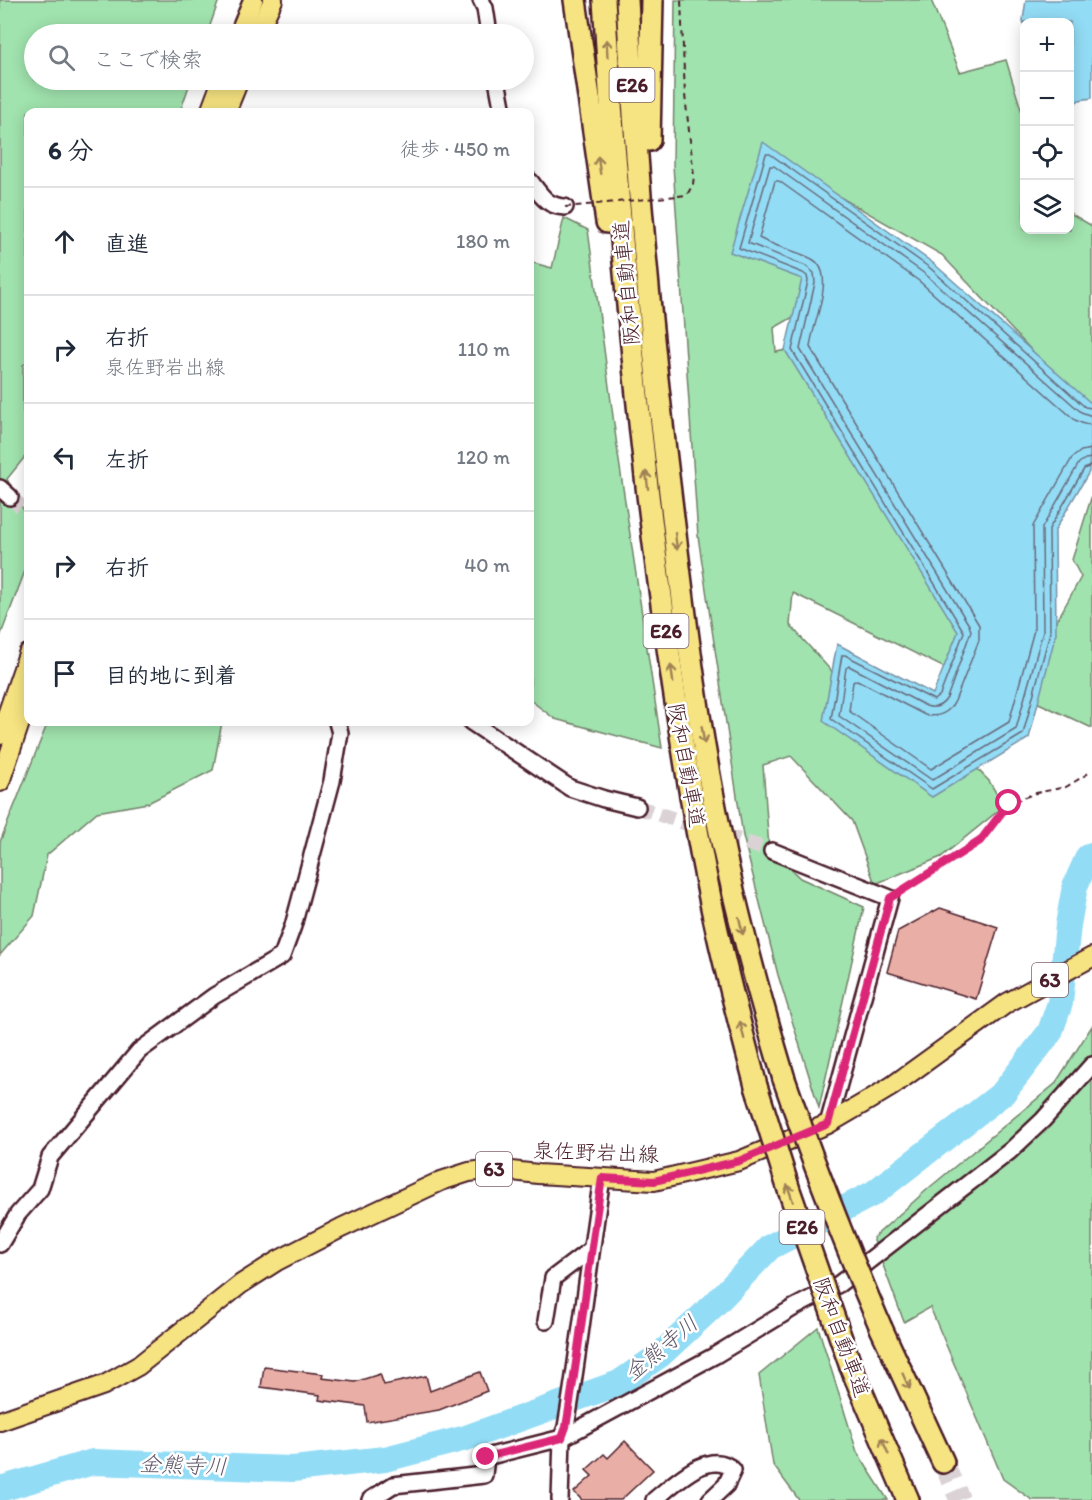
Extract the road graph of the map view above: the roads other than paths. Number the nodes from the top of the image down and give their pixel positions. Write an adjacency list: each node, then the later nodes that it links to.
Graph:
1 (253, 0): 8 (main road)
2 (273, 0): 9 (main road)
3 (481, 0): 10 (street)
4 (575, 0): 19 (highway, one-way to 4)
5 (604, 0): 19 (highway, 阪和自動車道 / E26, one-way to 5)
6 (627, 0): 20 (highway, 阪和自動車道 / E26)
7 (652, 0): 20 (highway)
8 (243, 24)
9 (262, 24)
10 (487, 24)
11 (218, 90): 14 (main road)
12 (235, 90): 15 (main road)
13 (499, 90): 16 (street)
14 (212, 108)
15 (228, 108)
16 (502, 108)
17 (534, 186): 18 (street)
18 (565, 207)
19 (636, 388): 43 (highway, 阪和自動車道 / E26, one-way to 19, bridge)
20 (666, 465): 38 (highway, 阪和自動車道 / E26, one-way to 38, bridge)
21 (24, 666): 25 (main road)
22 (24, 711): 26 (main road)
23 (338, 726): 33 (street)
24 (477, 726): 27 (street)
25 (0, 735)
26 (0, 782)
27 (637, 807)
28 (772, 851): 31 (street)
29 (1092, 957): 31 (main road, 泉佐野岩出線 / 63)
30 (1092, 1065): 37 (street)
31 (828, 1124): 32 (main road, 泉佐野岩出線 / 63)
32 (602, 1178): 34 (street); 36 (main road, 泉佐野岩出線 / 63)
33 (0, 1244)
34 (590, 1250): 35 (street); 37 (street)
35 (546, 1321)
36 (0, 1421)
37 (564, 1433): 39 (street); 40 (street)
38 (942, 1462)
39 (370, 1500)
40 (560, 1500)
41 (654, 1500): 42 (street)
42 (710, 1500)
43 (908, 1500)

